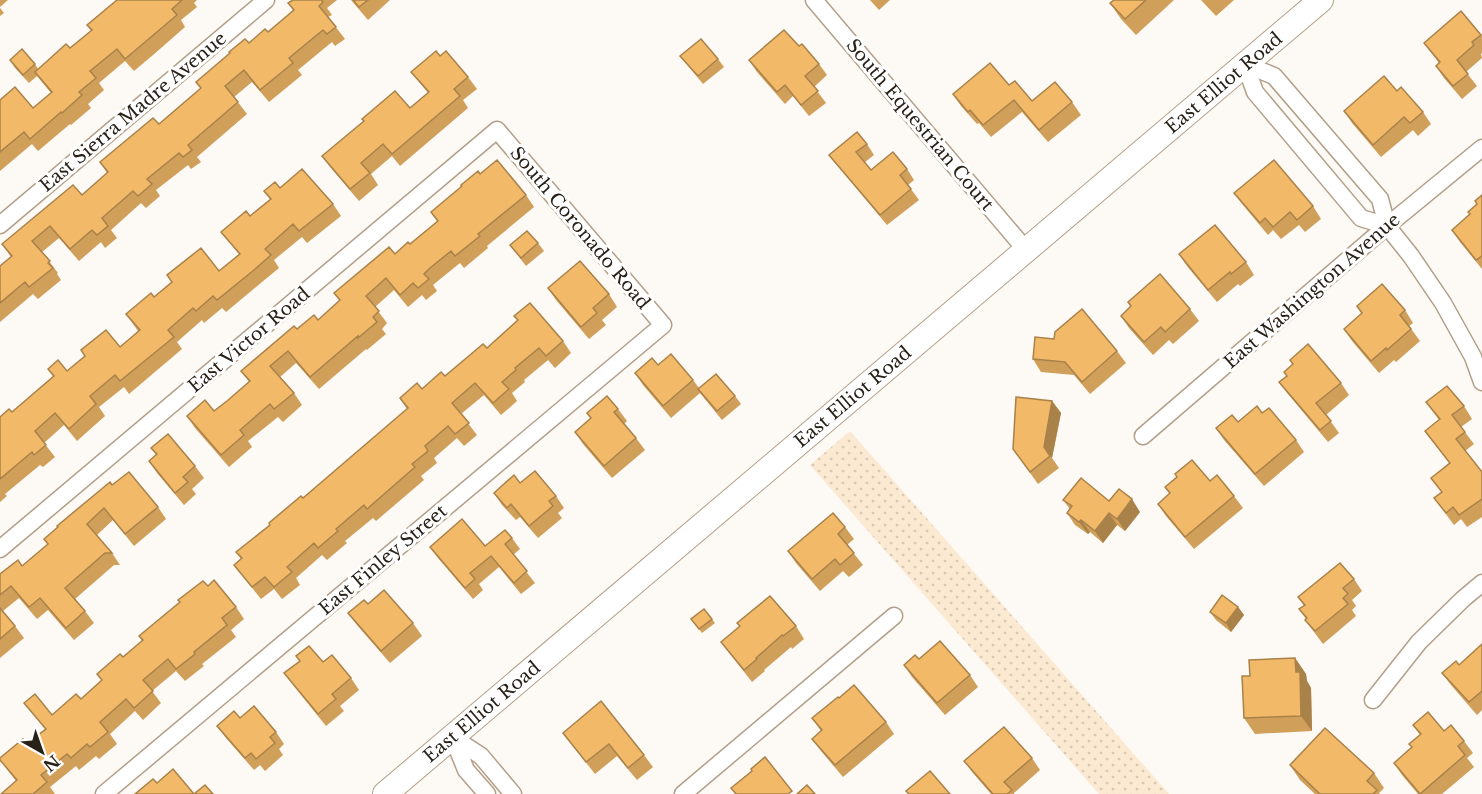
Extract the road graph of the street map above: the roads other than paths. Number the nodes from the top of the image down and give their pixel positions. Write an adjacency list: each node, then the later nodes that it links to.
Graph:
1 (266, 0): 7 (street, East Sierra Madre Avenue)
2 (814, 0): 9 (street, South Equestrian Court)
3 (1313, 2): 4 (main road, East Elliot Road)
4 (1245, 64): 8 (street); 8 (street); 9 (main road, East Elliot Road)
5 (497, 130): 10 (street, South Coronado Road); 13 (street, East Victor Road)
6 (1482, 148): 8 (street, East Washington Avenue)
7 (0, 225)
8 (1387, 226): 11 (street); 12 (street, East Washington Avenue)
9 (1026, 250): 17 (main road, East Elliot Road)
10 (663, 325): 18 (street, East Finley Street)
11 (1482, 382)
12 (1143, 436)
13 (0, 549)
14 (1482, 583): 16 (street)
15 (894, 616): 22 (street)
16 (1373, 699)
17 (452, 737): 19 (main road, East Elliot Road); 20 (street); 21 (street)
18 (104, 794)
19 (385, 794)
20 (488, 794)
21 (513, 794)
22 (683, 794)

